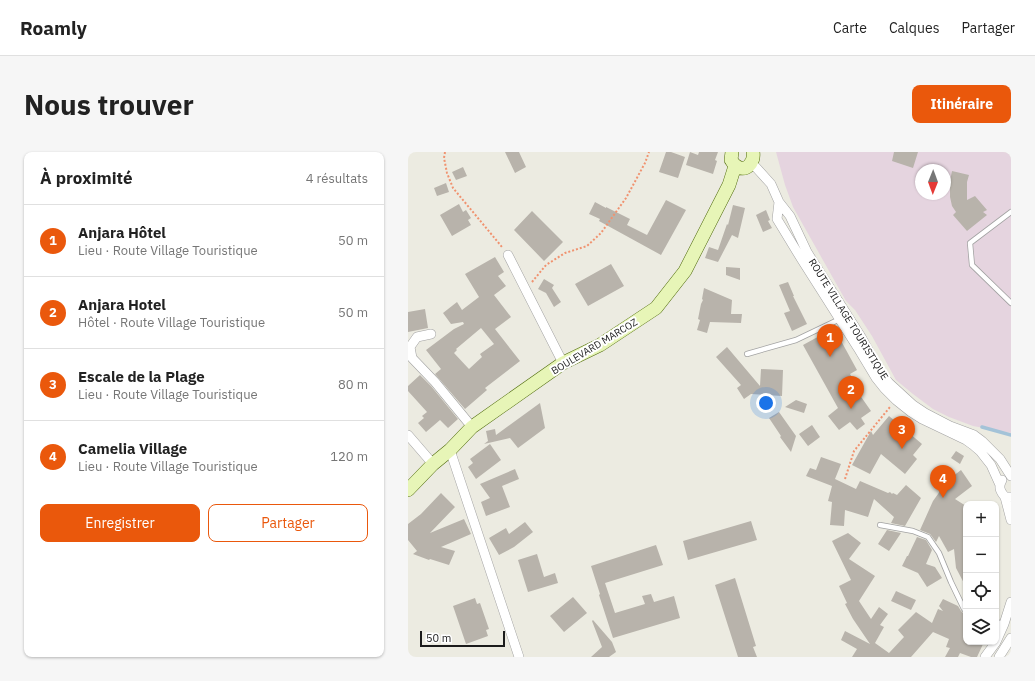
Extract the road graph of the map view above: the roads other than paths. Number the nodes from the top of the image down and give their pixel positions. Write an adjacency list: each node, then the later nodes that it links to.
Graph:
1 (732, 152): 3 (main road)
2 (752, 158): 3 (main road); 4 (street, ROUTE VILLAGE TOURISTIQUE)
3 (736, 166): 12 (main road, BOULEVARD MARCOZ)
4 (779, 202): 8 (street, ROUTE VILLAGE TOURISTIQUE); 11 (street, ROUTE VILLAGE TOURISTIQUE)
5 (1011, 212): 7 (lane)
6 (508, 255): 12 (street)
7 (1011, 303)
8 (840, 319): 10 (lane); 11 (street, ROUTE VILLAGE TOURISTIQUE)
9 (431, 334): 14 (street)
10 (747, 354)
11 (867, 356): 13 (street, ROUTE VILLAGE TOURISTIQUE); 13 (street, ROUTE VILLAGE TOURISTIQUE)
12 (563, 363): 14 (main road, BOULEVARD MARCOZ)
13 (929, 419): 18 (street, ROUTE VILLAGE TOURISTIQUE); 19 (street, ROUTE VILLAGE TOURISTIQUE)
14 (472, 427): 16 (main road, BOULEVARD MARCOZ)
15 (408, 435): 17 (street)
16 (450, 450): 17 (main road, BOULEVARD MARCOZ); 29 (street)
17 (433, 464): 20 (main road, BOULEVARD MARCOZ)
18 (1011, 477): 19 (street)
19 (1000, 485): 21 (street, ROUTE VILLAGE TOURISTIQUE)
20 (408, 490)
21 (1008, 497): 22 (street, ROUTE VILLAGE TOURISTIQUE)
22 (1011, 520)
23 (880, 525): 25 (lane)
24 (1011, 602): 26 (street)
25 (964, 609)
26 (1000, 623)
27 (1011, 638): 31 (street)
28 (994, 645): 30 (street)
29 (519, 657)
30 (985, 657)
31 (998, 657)

